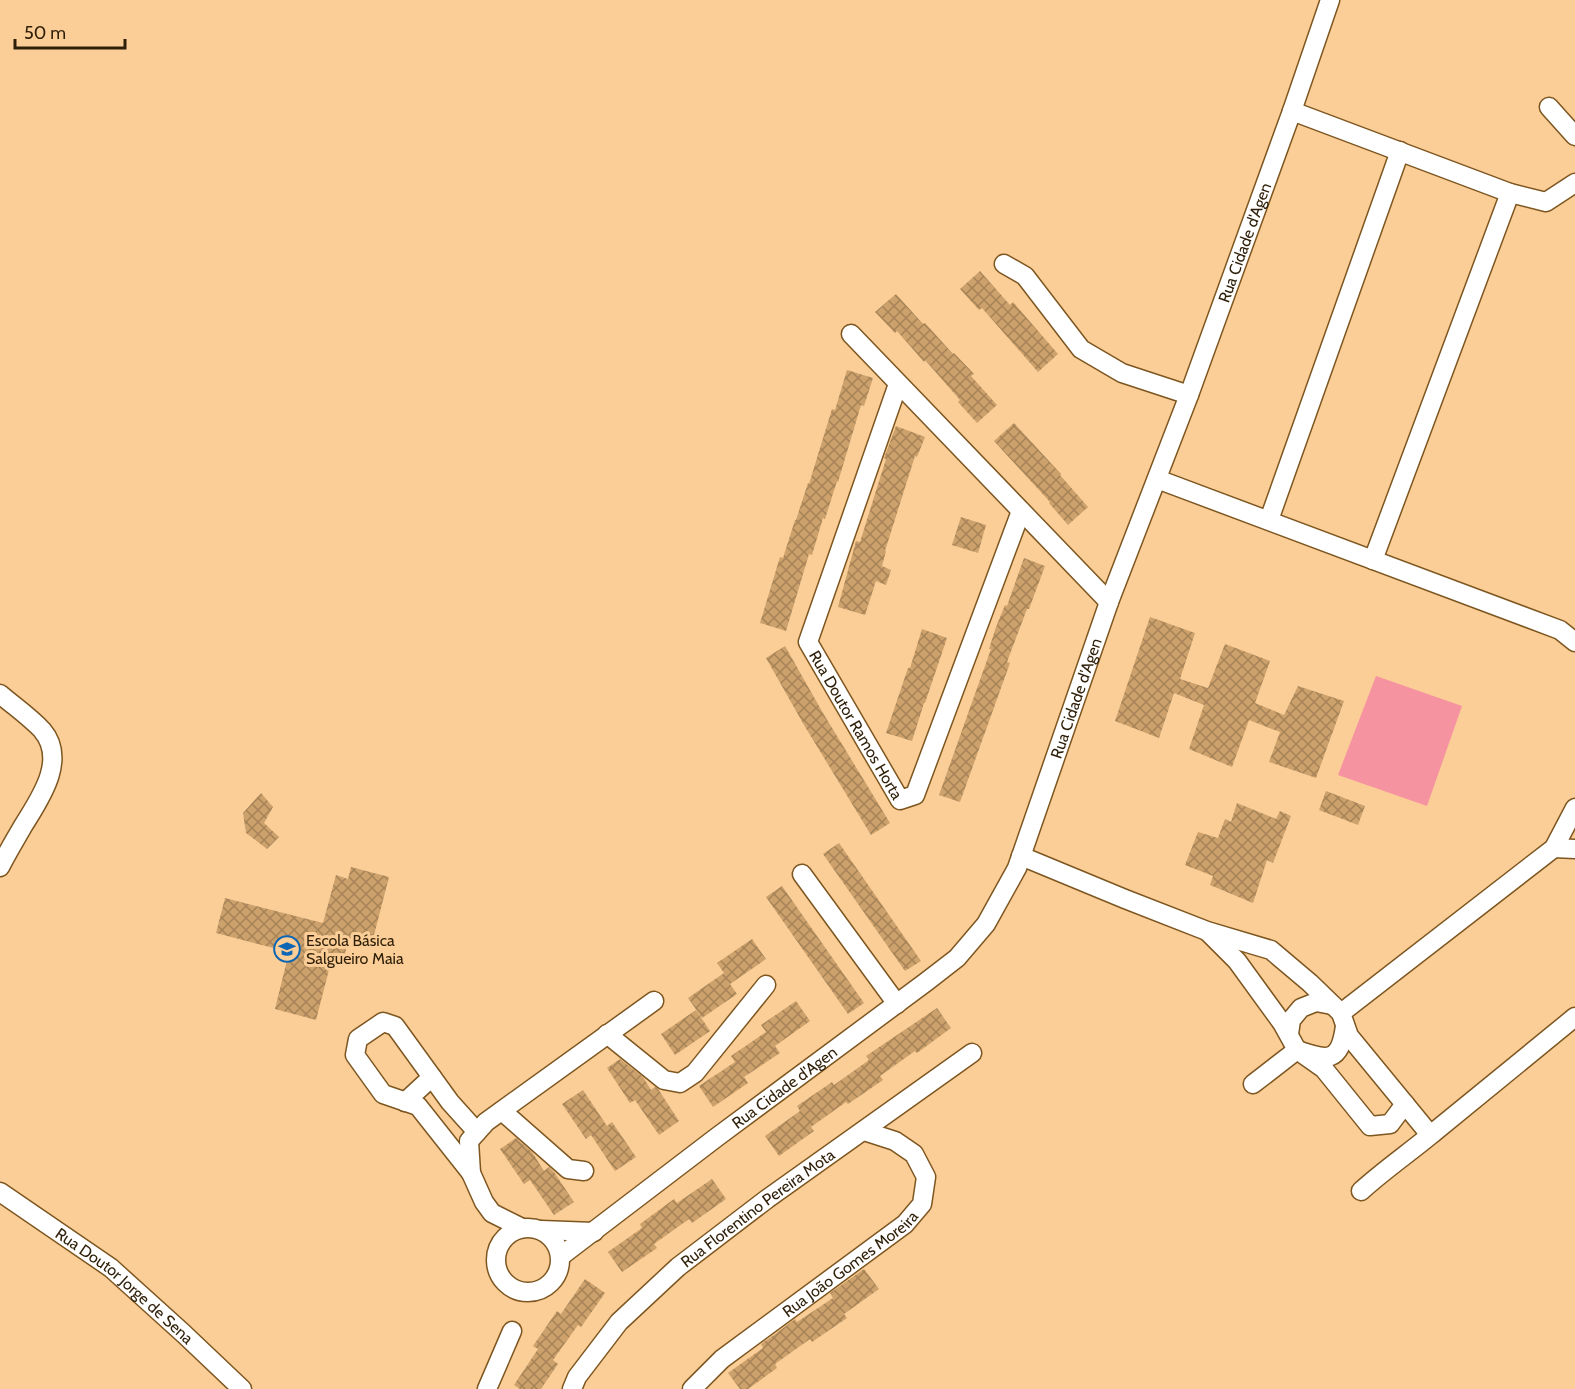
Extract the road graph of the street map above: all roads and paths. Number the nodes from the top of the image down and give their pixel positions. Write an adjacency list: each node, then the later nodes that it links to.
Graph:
1 (1330, 0): 3 (street, Rua Cidade d'Agen)
2 (1549, 107): 4 (street)
3 (1292, 111): 5 (street); 11 (street, Rua Cidade d'Agen)
4 (1575, 136)
5 (1400, 152): 7 (street); 14 (street)
6 (1575, 183): 7 (street)
7 (1510, 193): 15 (street)
8 (1004, 264): 11 (street)
9 (851, 334): 10 (street)
10 (898, 384): 13 (street); 13 (street, Rua Doutor Ramos Horta)
11 (1189, 395): 12 (street, Rua Cidade d'Agen)
12 (1157, 479): 14 (street); 16 (street, Rua Cidade d'Agen)
13 (1022, 511): 16 (street)
14 (1269, 520): 15 (street)
15 (1373, 560): 17 (street)
16 (1109, 602): 22 (street, Rua Cidade d'Agen)
17 (1575, 642)
18 (0, 694): 23 (street)
19 (1575, 808): 20 (street)
20 (1554, 848): 21 (street); 29 (street)
21 (1575, 849)
22 (1022, 856): 25 (street); 28 (street, Rua Cidade d'Agen)
23 (0, 867)
24 (802, 874): 28 (street)
25 (1207, 931): 29 (street); 32 (street)
26 (766, 985): 31 (street)
27 (654, 1001): 31 (street)
28 (897, 1004): 49 (street, Rua Cidade d'Agen)
29 (1339, 1014): 32 (street); 32 (street); 37 (street)
30 (1575, 1017): 41 (street)
31 (607, 1035): 38 (street)
32 (1293, 1042): 35 (street); 37 (street)
33 (972, 1053): 39 (street, Rua Florentino Pereira Mota)
34 (432, 1077): 36 (street); 36 (street); 40 (street)
35 (1253, 1084)
36 (405, 1102): 43 (street)
37 (1405, 1104): 41 (street)
38 (502, 1111): 40 (street); 42 (street)
39 (864, 1131): 55 (street, Rua Florentino Pereira Mota); 56 (street, Rua João Gomes Moreira)
40 (477, 1132): 43 (street)
41 (1432, 1133): 44 (street)
42 (584, 1171)
43 (471, 1173): 46 (street)
44 (1360, 1191)
45 (0, 1192): 53 (street, Rua Doutor Jorge de Sena)
46 (492, 1213): 47 (street); 50 (street)
47 (522, 1228): 48 (street); 50 (street)
48 (541, 1230): 49 (street); 51 (street)
49 (594, 1232): 51 (street, Rua Cidade d'Agen)
50 (496, 1256): 51 (street)
51 (561, 1256)
52 (512, 1331): 54 (street)
53 (242, 1389)
54 (487, 1389)
55 (572, 1389)
56 (692, 1389)

